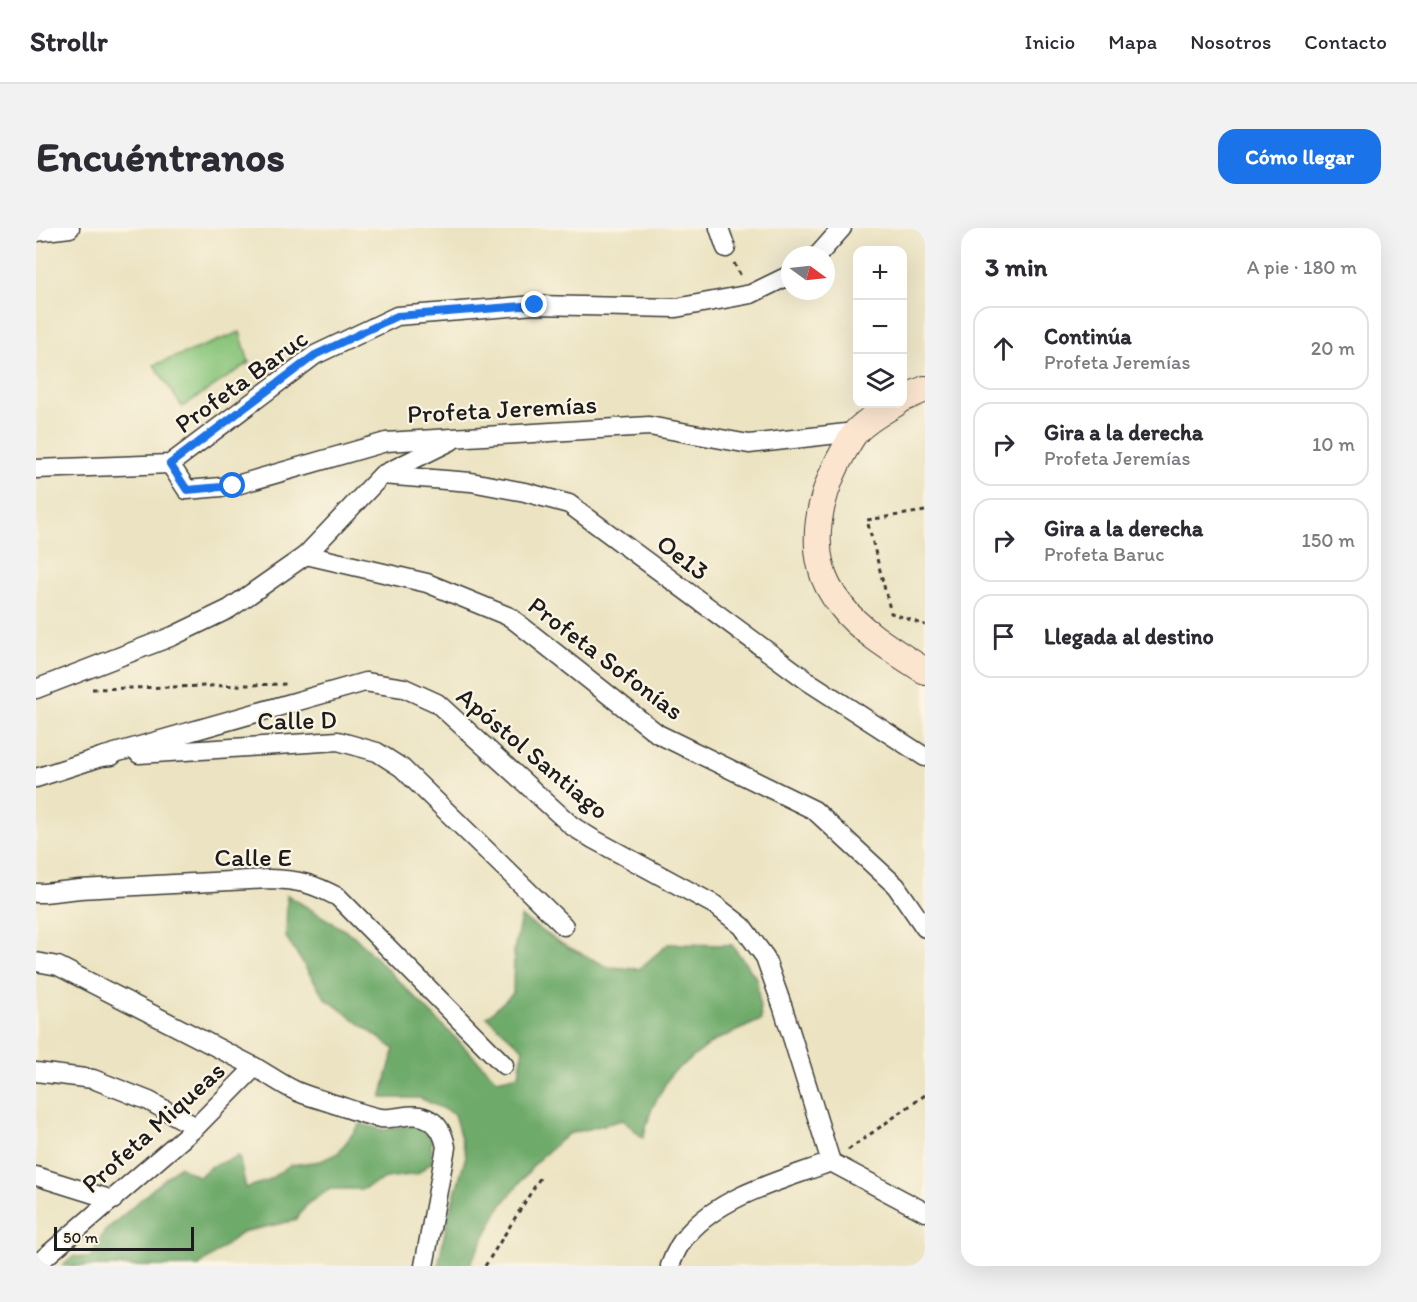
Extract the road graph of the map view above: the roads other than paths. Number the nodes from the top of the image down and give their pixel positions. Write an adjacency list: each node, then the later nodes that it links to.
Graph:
1 (70, 228): 4 (street)
2 (719, 228): 6 (street)
3 (842, 228): 5 (street)
4 (37, 230)
5 (826, 246)
6 (726, 248)
7 (781, 279): 13 (street, Profeta Baruc)
8 (925, 389): 9 (street)
9 (907, 397)
10 (888, 408): 11 (street)
11 (855, 432): 12 (street, Profeta Jeremías); 17 (street)
12 (457, 437): 13 (street, Profeta Jeremías); 15 (street)
13 (170, 464): 14 (street, Profeta Baruc)
14 (36, 469)
15 (382, 475): 16 (street); 20 (street, Oe13)
16 (306, 555): 18 (street); 24 (street, Profeta Sofonías)
17 (925, 671)
18 (36, 689)
19 (100, 757): 21 (street, Calle D); 23 (street, Calle D); 30 (street, Apóstol Santiago)
20 (925, 757)
21 (36, 778)
22 (36, 893): 26 (street, Calle E)
23 (564, 926)
24 (925, 928)
25 (36, 962): 27 (street)
26 (504, 1065)
27 (255, 1067): 29 (street, Profeta Miqueas); 35 (street, Profeta Miqueas)
28 (36, 1072): 29 (street)
29 (196, 1127): 32 (street, Profeta Miqueas)
30 (831, 1162): 33 (street); 36 (street)
31 (36, 1176): 32 (street)
32 (113, 1200): 34 (street, Profeta Miqueas)
33 (925, 1212)
34 (36, 1265)
35 (424, 1266)
36 (670, 1266)

